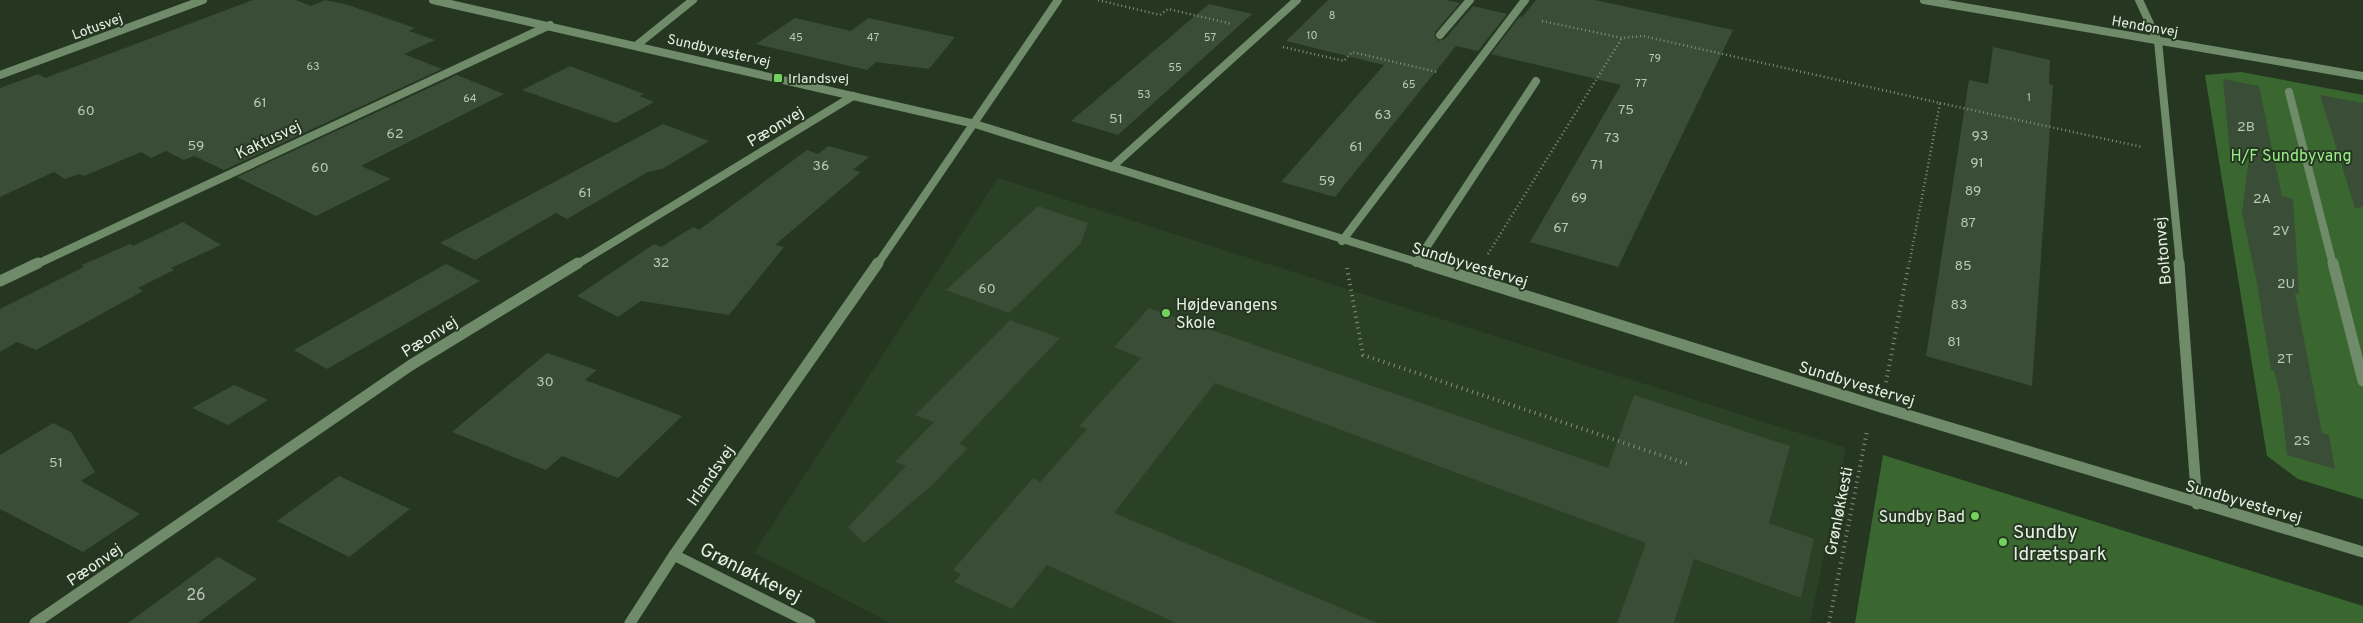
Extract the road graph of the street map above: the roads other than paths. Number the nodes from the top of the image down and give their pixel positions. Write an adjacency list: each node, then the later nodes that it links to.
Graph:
1 (203, 0): 14 (street, Lotusvej)
2 (433, 0): 10 (street, Sundbyvestervej)
3 (694, 0): 13 (street)
4 (1058, 0): 19 (street, Irlandsvej)
5 (1297, 0): 20 (street)
6 (1470, 0): 11 (street)
7 (1525, 0): 21 (street)
8 (1924, 0): 12 (street, Hendonvej)
9 (2139, 0): 12 (street, Boltonvej)
10 (550, 26): 13 (street, Sundbyvestervej); 23 (street, Kaktusvej)
11 (1440, 35)
12 (2158, 41): 15 (street, Hendonvej); 25 (street, Boltonvej)
13 (637, 45): 18 (street, Sundbyvestervej)
14 (0, 75)
15 (2363, 76)
16 (1536, 81): 22 (street)
17 (2289, 92): 24 (street)
18 (853, 96): 19 (street, Sundbyvestervej); 28 (street, Pæonvej)
19 (975, 124): 20 (street, Sundbyvestervej); 27 (street, Irlandsvej)
20 (1112, 167): 21 (street, Sundbyvestervej)
21 (1342, 240): 22 (street, Sundbyvestervej)
22 (1416, 263): 25 (street, Sundbyvestervej)
23 (0, 281)
24 (2363, 381)
25 (2197, 504): 26 (street, Sundbyvestervej)
26 (2363, 552)
27 (674, 555): 29 (street, Irlandsvej); 30 (street, Grønløkkevej)
28 (35, 623)
29 (630, 623)
30 (810, 623)

